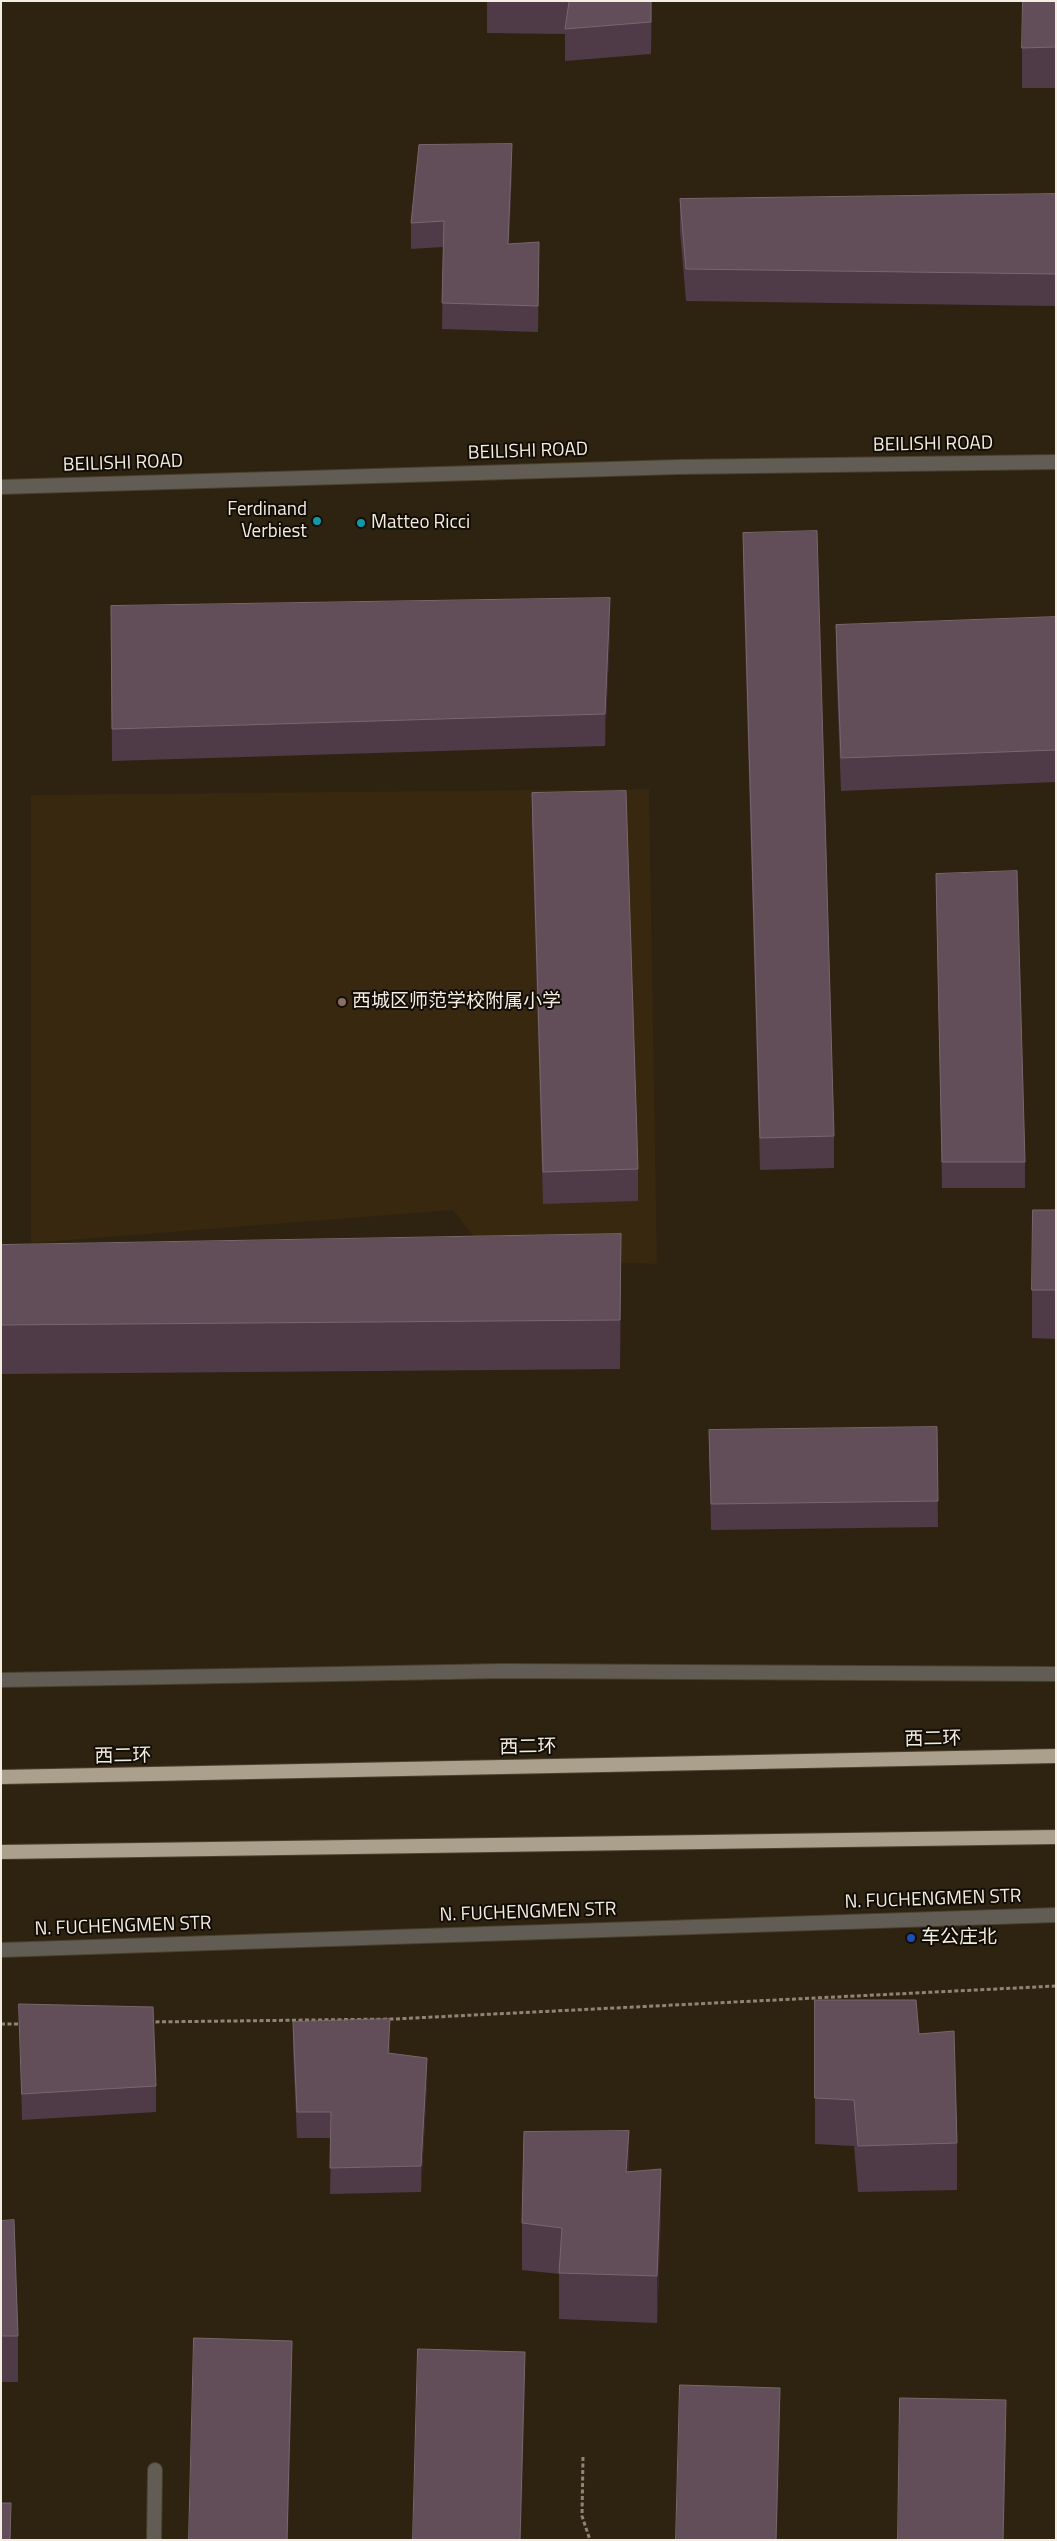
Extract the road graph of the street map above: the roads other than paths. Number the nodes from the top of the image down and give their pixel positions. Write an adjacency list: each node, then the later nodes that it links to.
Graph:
1 (1056, 462): 2 (street, BEILISHI ROAD)
2 (1, 487)
3 (1056, 1674): 4 (street)
4 (1, 1680)
5 (1056, 1756): 6 (highway, 西二环)
6 (1, 1777)
7 (1056, 1837): 8 (highway)
8 (1, 1852)
9 (1056, 1915): 10 (street, N. FUCHENGMEN STR)
10 (1, 1950)
11 (155, 2470): 12 (street)
12 (154, 2540)

